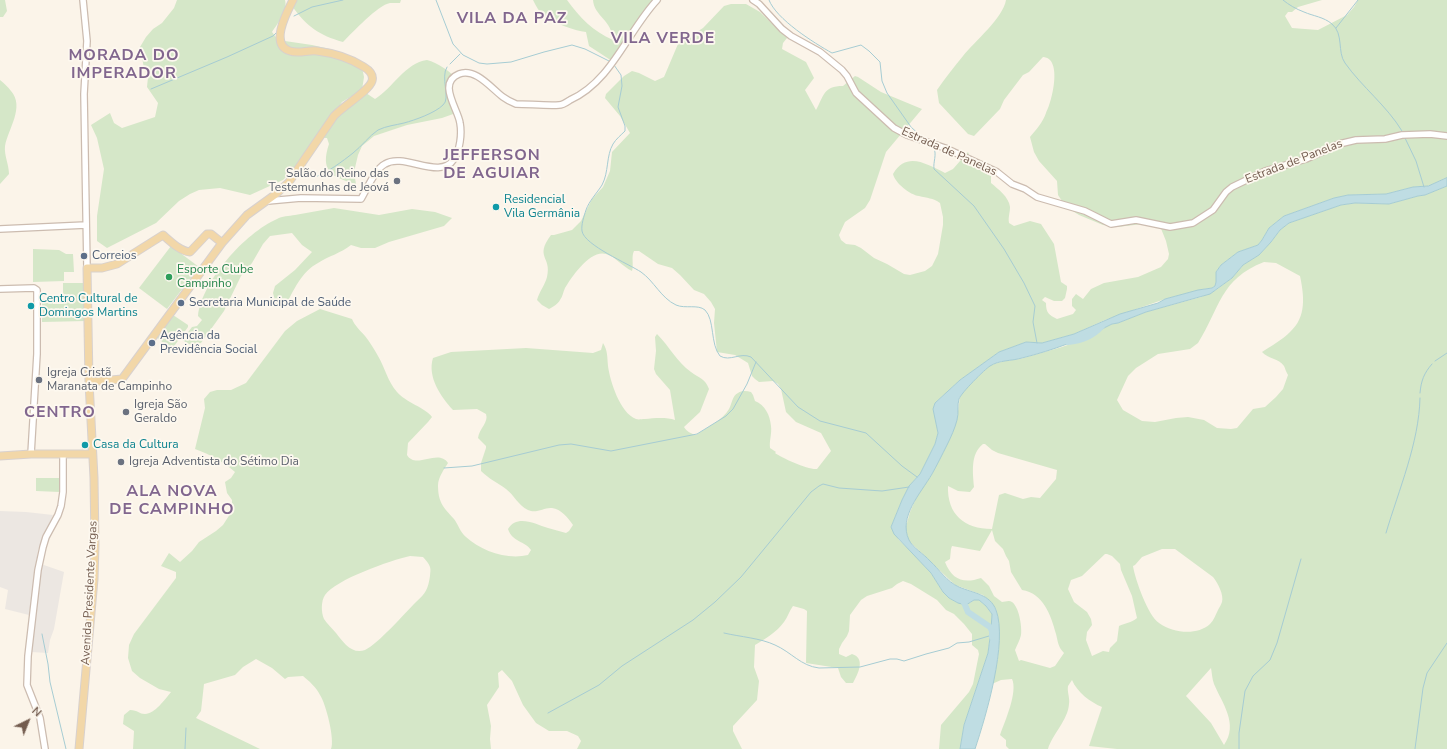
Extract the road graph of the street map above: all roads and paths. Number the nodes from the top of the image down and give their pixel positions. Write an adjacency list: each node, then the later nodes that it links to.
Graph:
1 (83, 0): 7 (street, Avenida Presidente Vargas)
2 (293, 0): 6 (main road)
3 (657, 0): 6 (street)
4 (752, 0): 5 (street, Estrada de Panelas)
5 (1447, 136)
6 (268, 201): 9 (main road)
7 (86, 225): 8 (street); 10 (street, Avenida Presidente Vargas)
8 (0, 229)
9 (222, 243): 10 (main road); 12 (main road)
10 (87, 268): 12 (main road, Avenida Presidente Vargas)
11 (0, 289): 13 (street)
12 (89, 382): 15 (main road, Avenida Presidente Vargas)
13 (31, 454): 14 (main road); 16 (main road)
14 (63, 454): 15 (main road); 17 (street)
15 (92, 454): 18 (main road, Avenida Presidente Vargas)
16 (0, 456)
17 (45, 749)
18 (79, 749)

